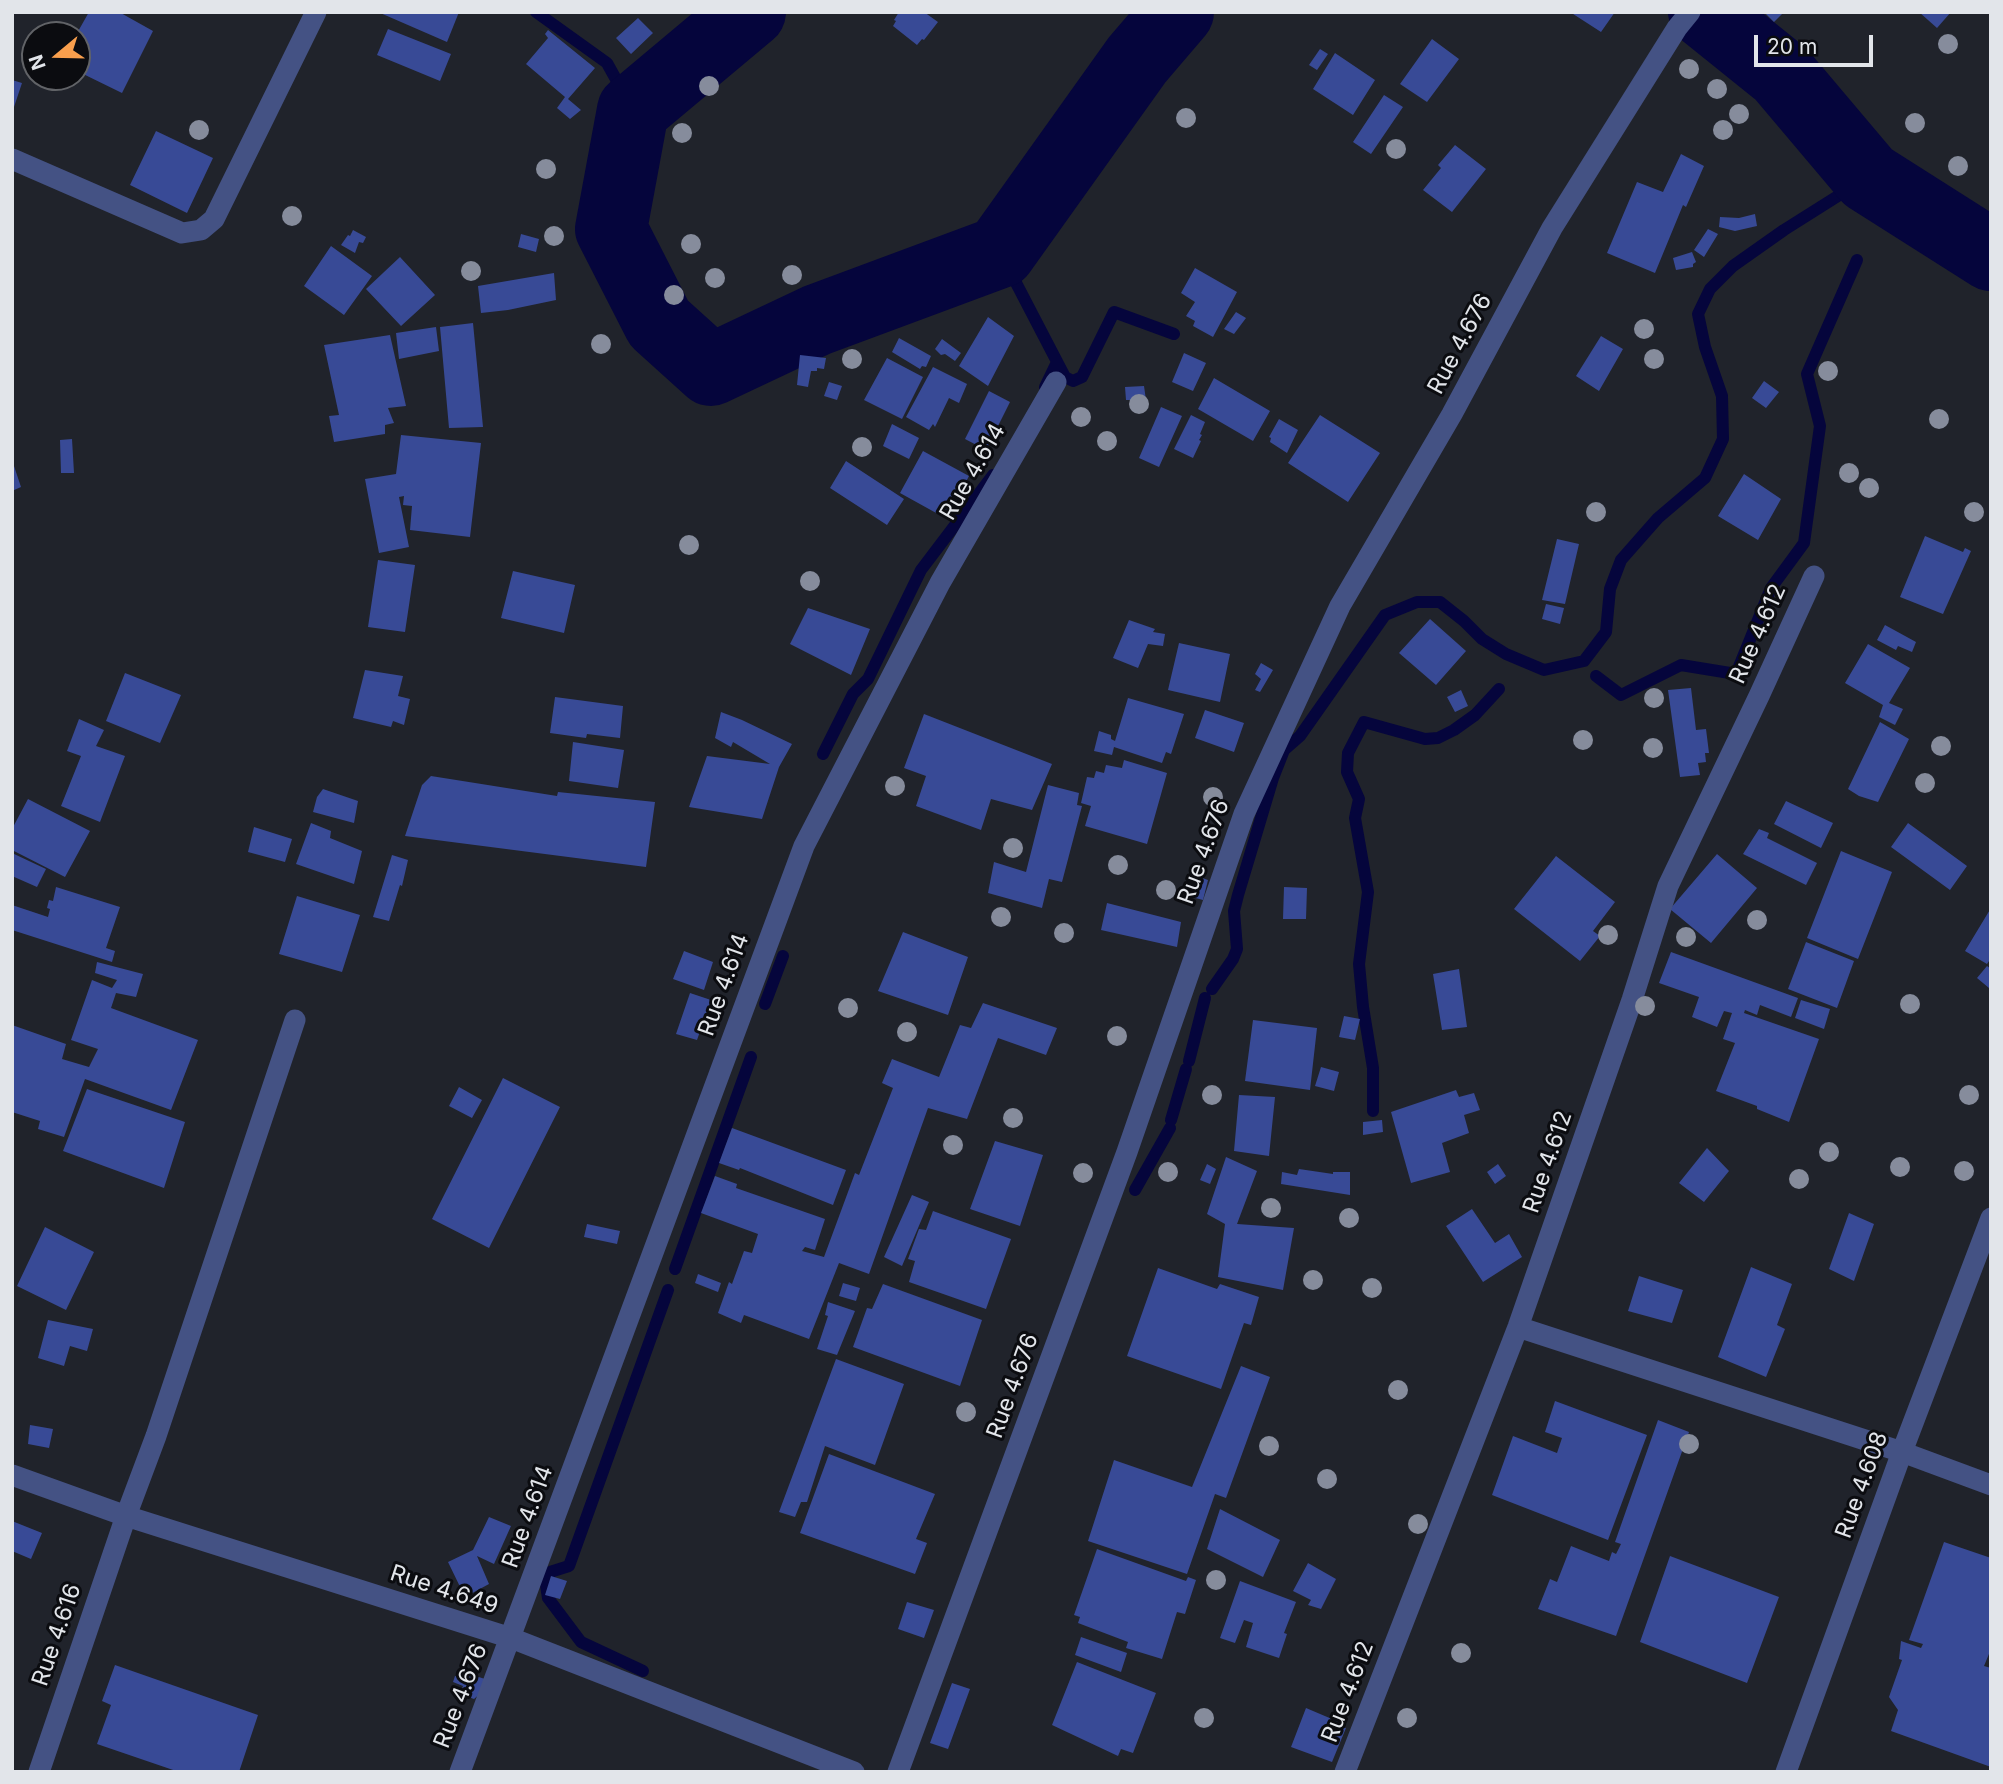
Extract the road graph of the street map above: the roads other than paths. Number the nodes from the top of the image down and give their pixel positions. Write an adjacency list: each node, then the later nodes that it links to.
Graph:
1 (316, 12): 3 (street)
2 (1684, 20): 17 (street, Rue 4.676)
3 (12, 159)
4 (1056, 382): 13 (street, Rue 4.614)
5 (1814, 576): 8 (street, Rue 4.612)
6 (295, 1020): 12 (street, Rue 4.616)
7 (1991, 1218): 9 (street, Rue 4.608)
8 (1518, 1327): 9 (street); 18 (street, Rue 4.612)
9 (1902, 1452): 11 (street); 19 (street, Rue 4.608)
10 (12, 1475): 12 (street, Rue 4.649)
11 (1991, 1485)
12 (126, 1516): 13 (street, Rue 4.649); 14 (street, Rue 4.616)
13 (511, 1639): 15 (street, Rue 4.676); 16 (street, Rue 4.649)
14 (39, 1772)
15 (460, 1772)
16 (854, 1772)
17 (898, 1772)
18 (1345, 1772)
19 (1786, 1772)

